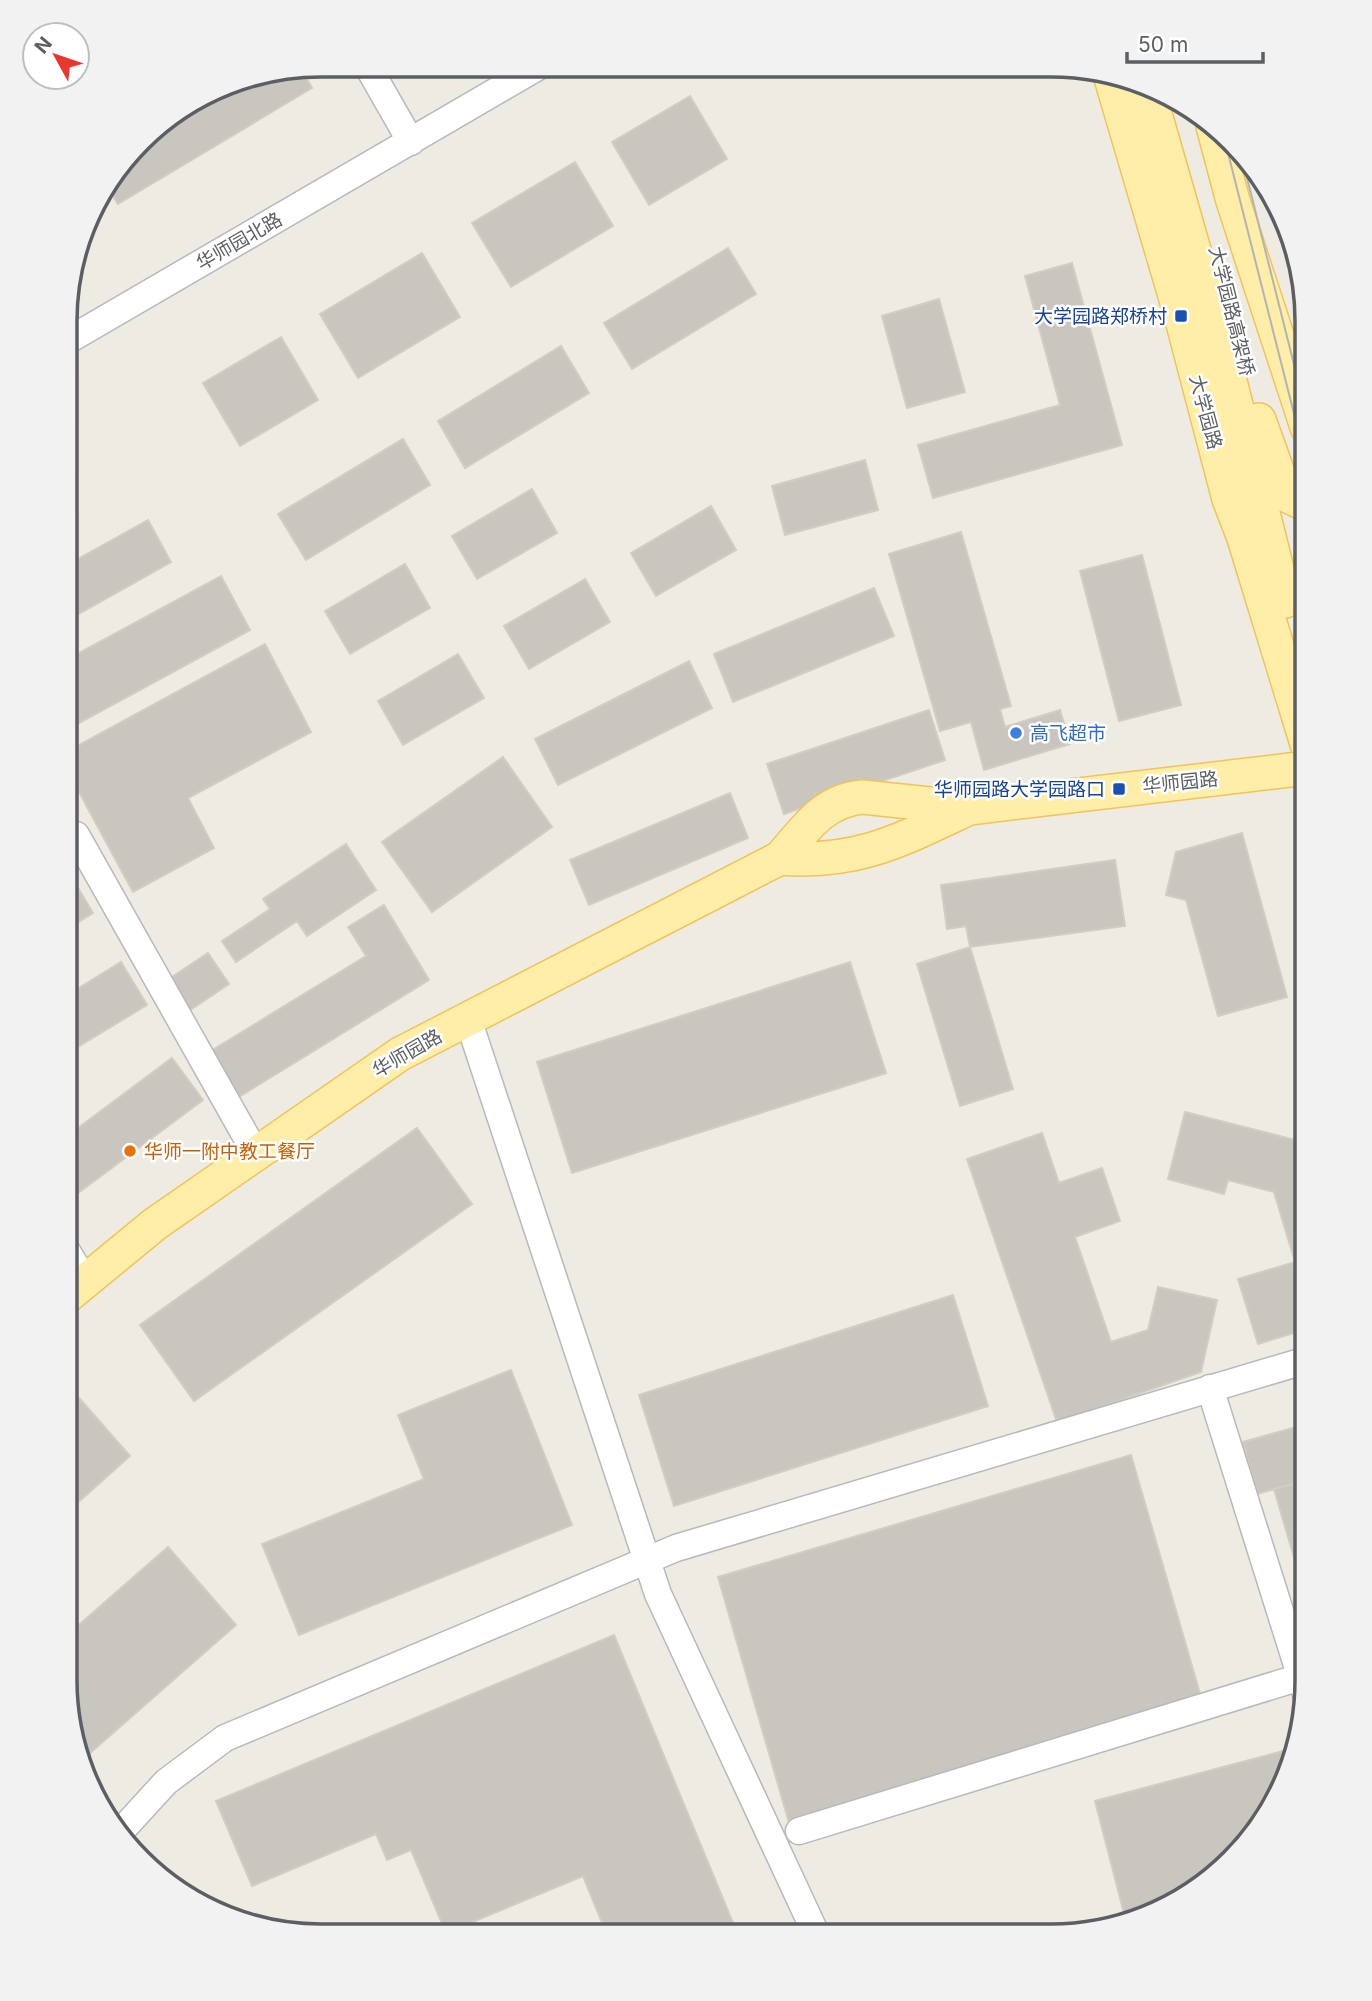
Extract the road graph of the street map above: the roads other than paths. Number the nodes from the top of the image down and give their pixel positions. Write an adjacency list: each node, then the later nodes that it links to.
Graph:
1 (374, 77): 6 (street)
2 (521, 77): 6 (street, 华师园北路)
3 (1113, 85): 13 (main road, 大学园路)
4 (1151, 99): 10 (main road, 大学园路)
5 (1176, 112): 10 (main road, 大学园路高架桥)
6 (411, 142): 8 (street, 华师园北路)
7 (1217, 142): 9 (main road)
8 (77, 335)
9 (1295, 391)
10 (1248, 419): 11 (main road, 大学园路高架桥); 12 (main road)
11 (1295, 499)
12 (1295, 656)
13 (1295, 704)
14 (1295, 769): 15 (main road, 华师园路)
15 (969, 808): 17 (main road); 17 (main road)
16 (77, 837): 19 (street)
17 (780, 858): 18 (main road, 华师园路)
18 (468, 1019): 19 (main road, 华师园路); 23 (street)
19 (256, 1154): 20 (main road, 华师园路)
20 (77, 1288)
21 (1294, 1364): 22 (street)
22 (1210, 1388): 23 (street); 24 (street)
23 (646, 1561): 26 (street); 28 (street)
24 (1294, 1649)
25 (1294, 1686): 27 (street)
26 (125, 1827)
27 (799, 1831)
28 (812, 1924)

